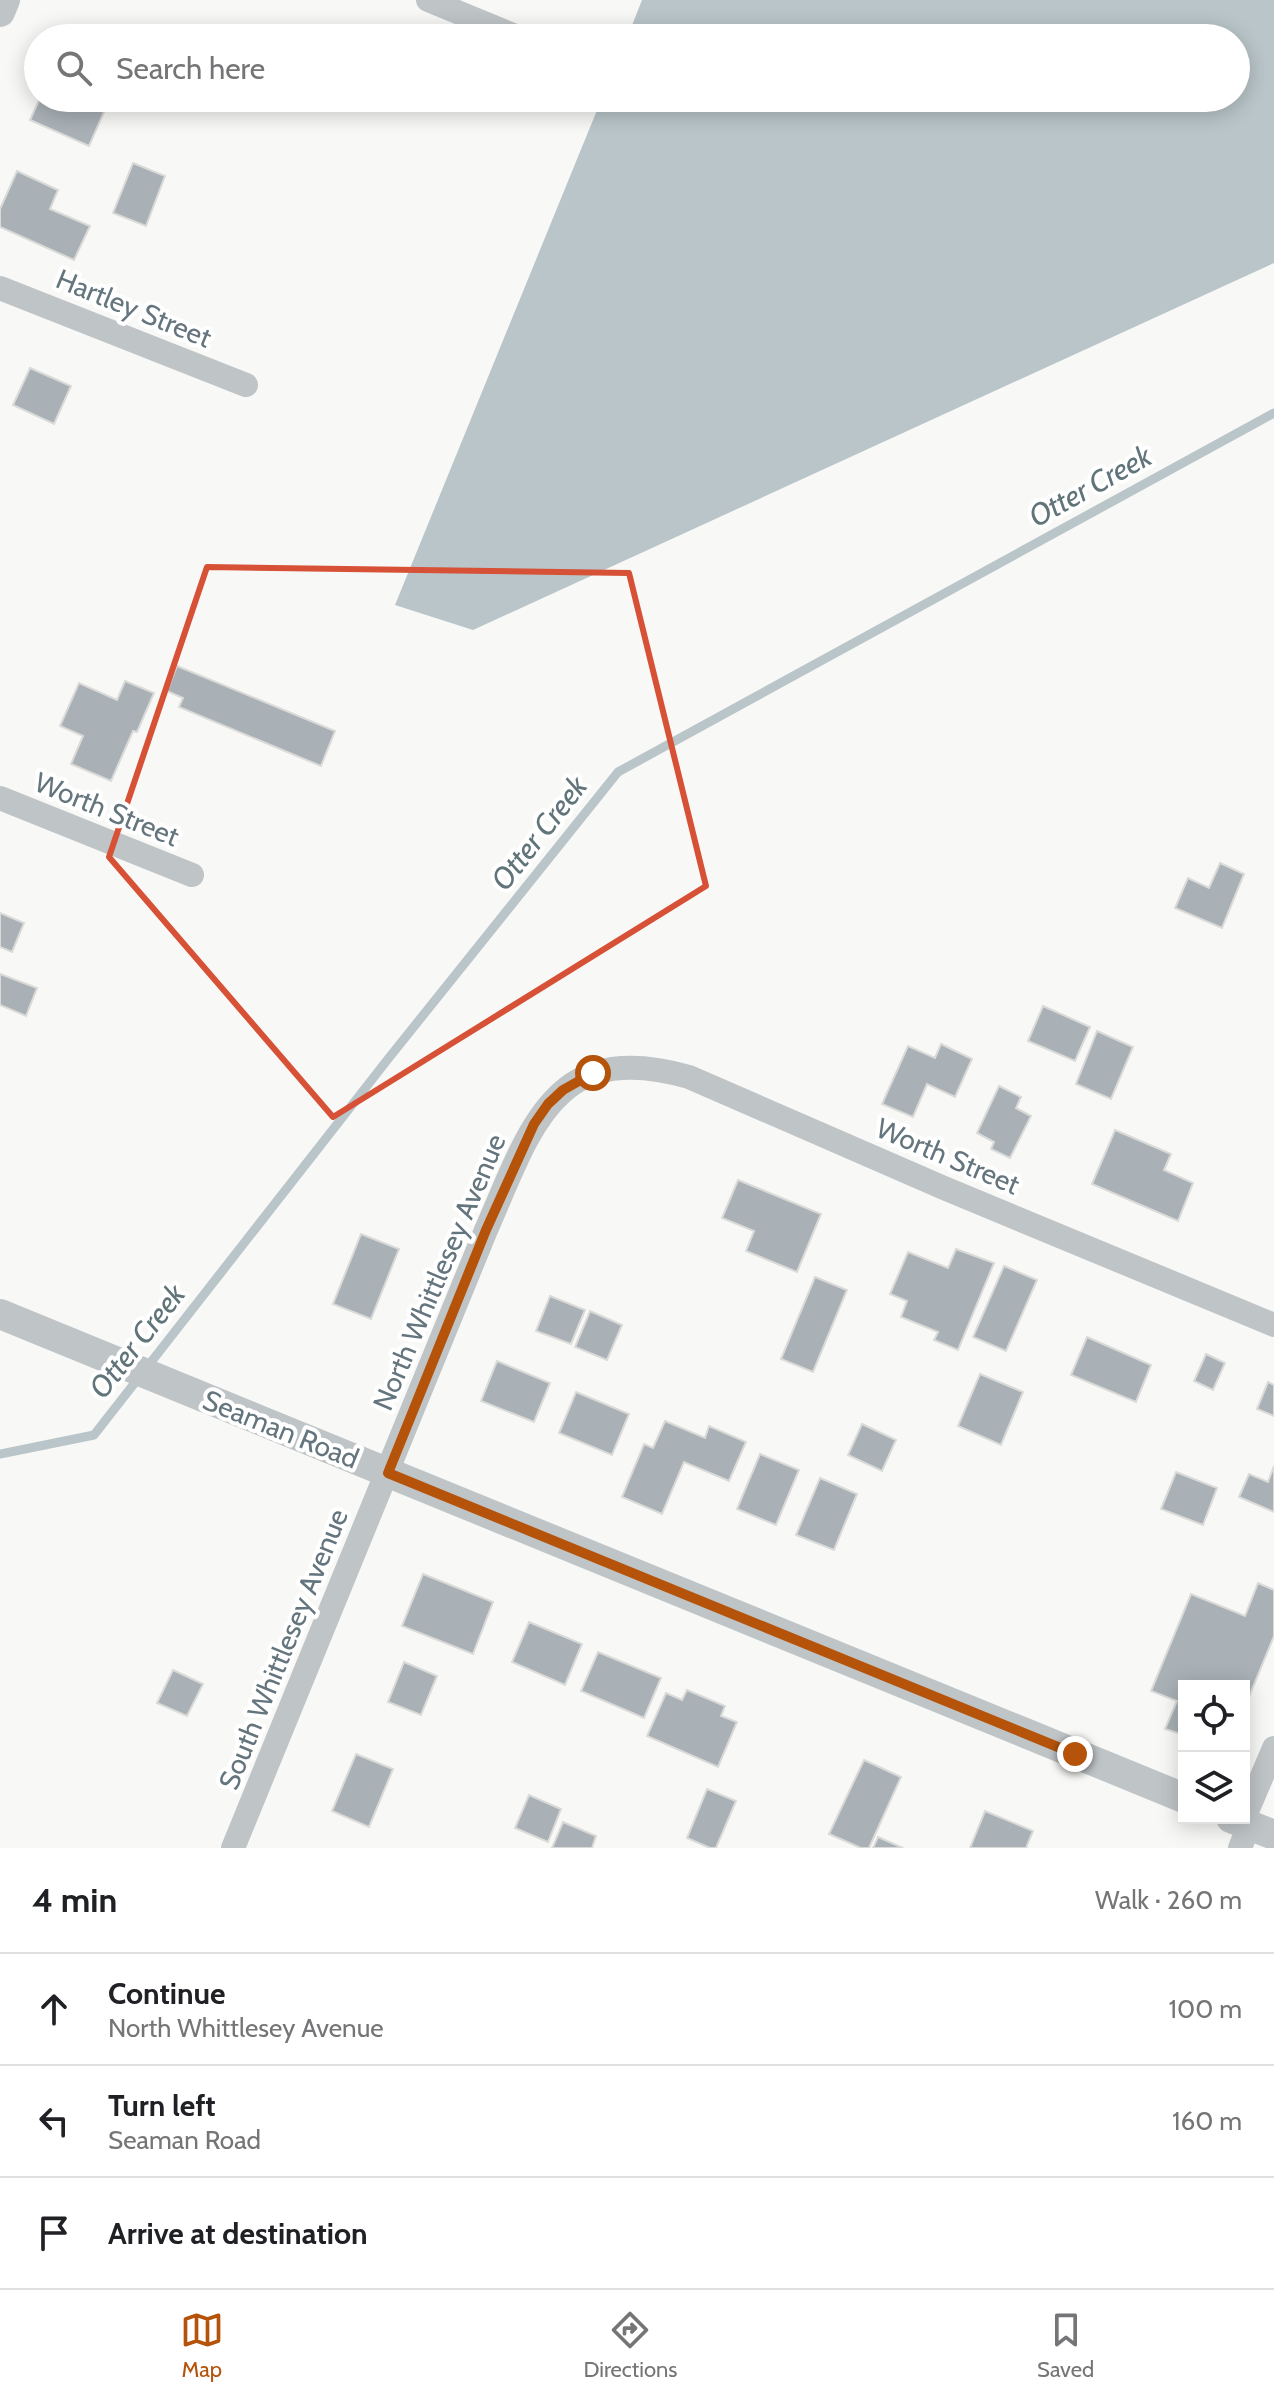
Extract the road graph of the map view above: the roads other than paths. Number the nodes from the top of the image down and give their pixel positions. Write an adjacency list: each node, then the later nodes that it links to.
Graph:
1 (5, 0): 3 (street)
2 (428, 0): 4 (street)
3 (0, 12)
4 (486, 24)
5 (0, 288): 6 (street, Hartley Street)
6 (246, 385)
7 (0, 798): 8 (street, Worth Street)
8 (192, 875)
9 (593, 1073): 11 (street, Worth Street); 12 (street, North Whittlesey Avenue)
10 (0, 1314): 12 (street, Seaman Road)
11 (1274, 1325)
12 (388, 1473): 14 (street, Seaman Road); 16 (street, South Whittlesey Avenue)
13 (1274, 1748): 15 (street)
14 (1178, 1796)
15 (1247, 1830)
16 (233, 1848)

